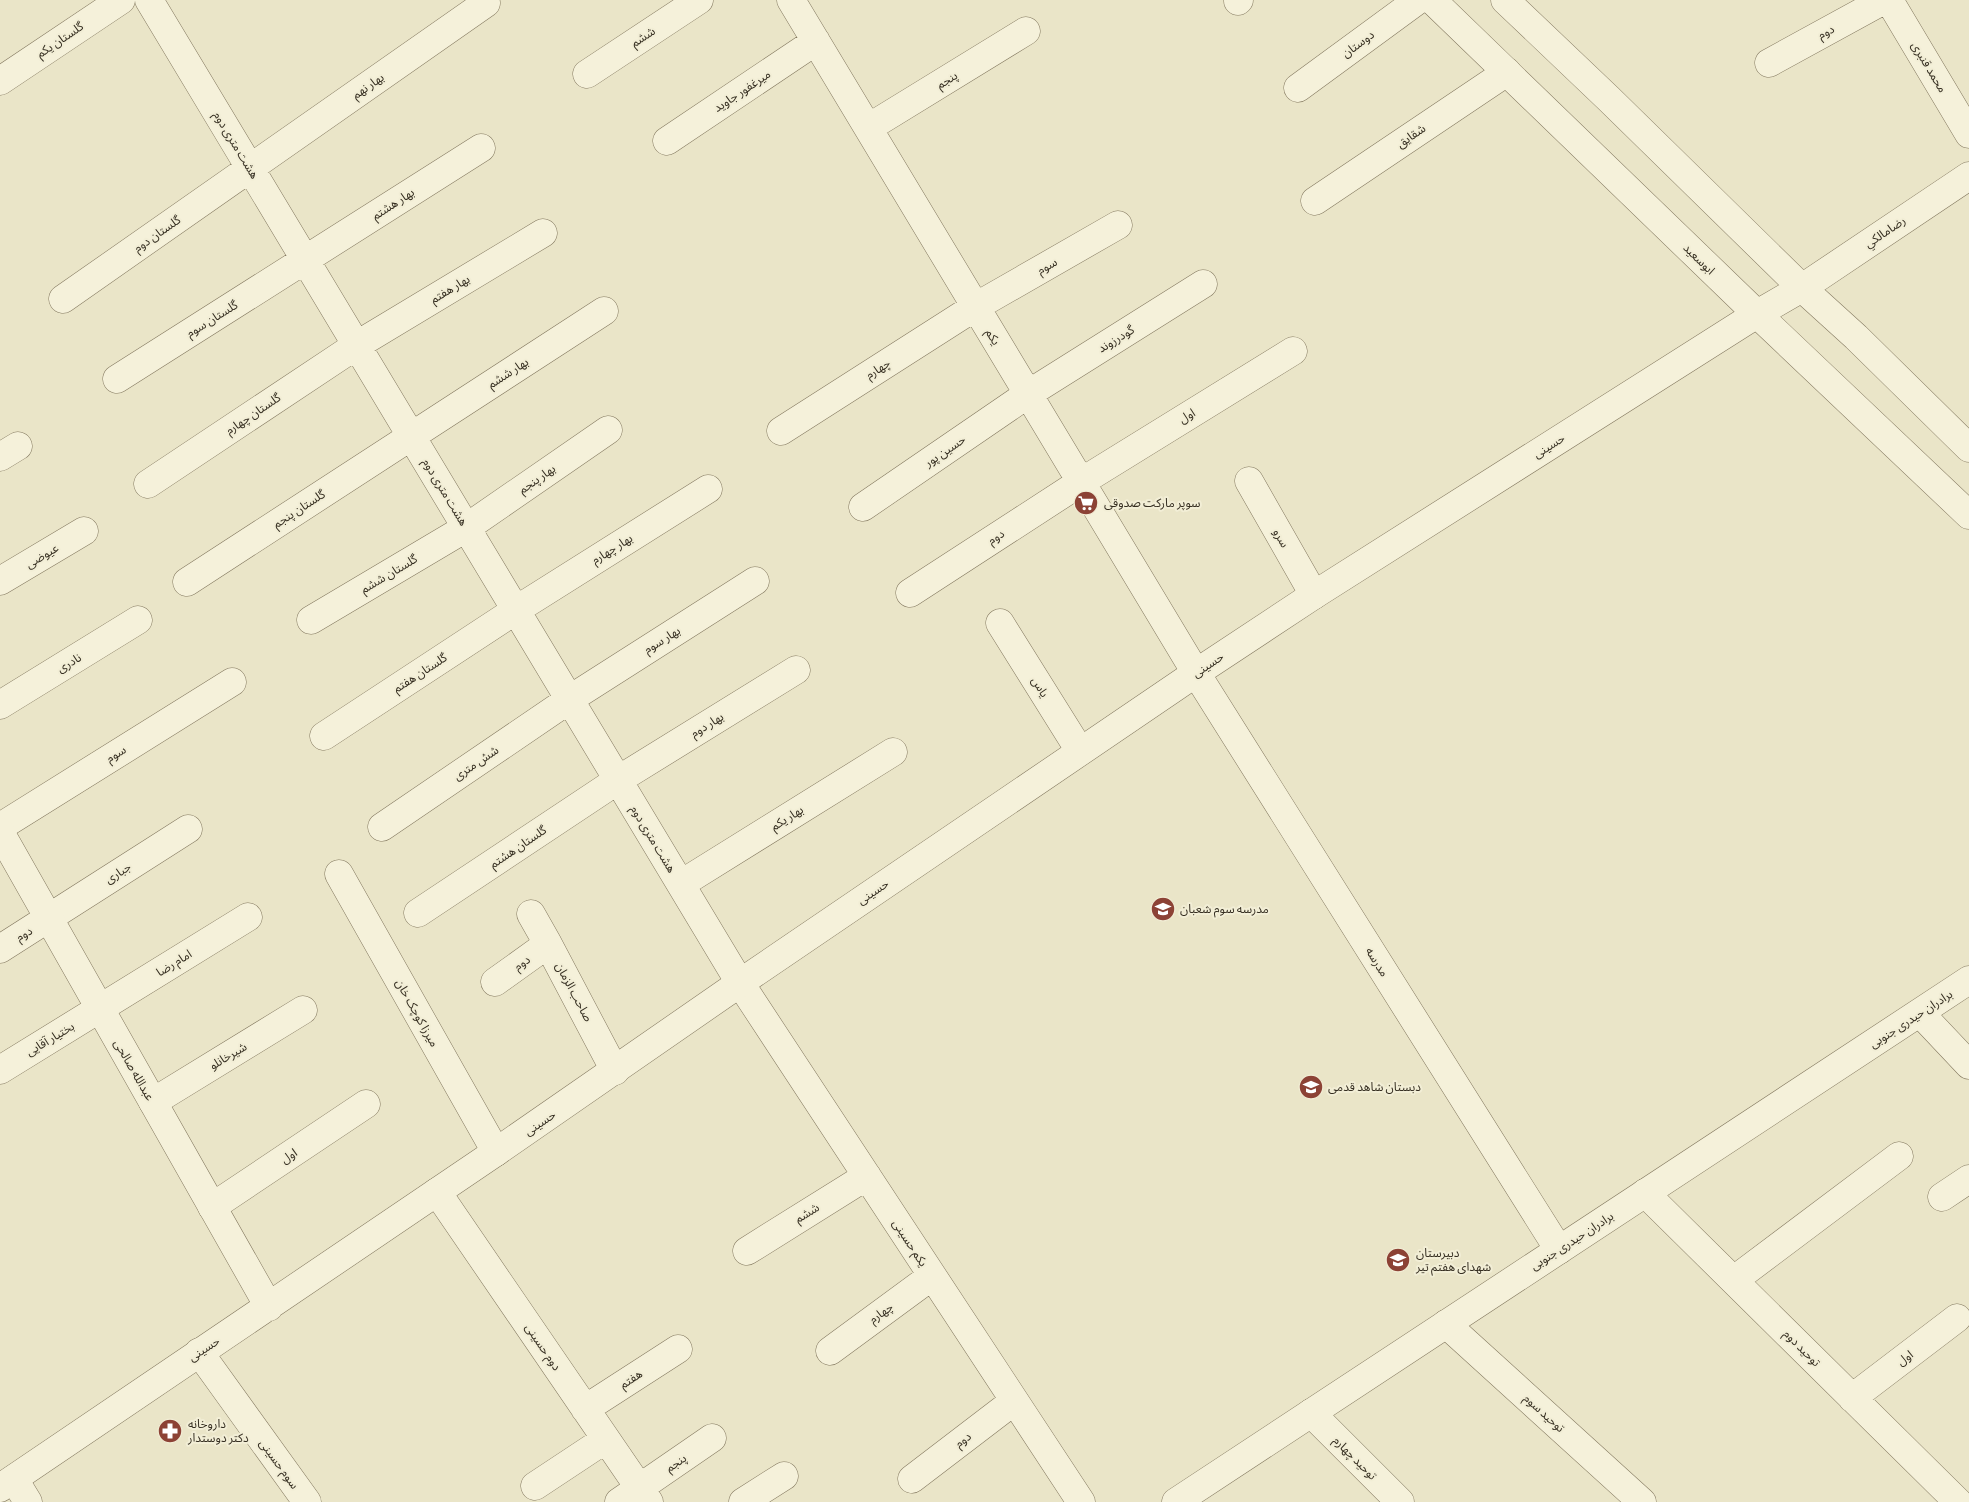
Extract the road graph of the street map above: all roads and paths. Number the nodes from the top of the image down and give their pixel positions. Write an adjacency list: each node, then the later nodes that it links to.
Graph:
1 (121, 0): 16 (street, گلستان یکم)
2 (149, 0): 22 (street, هشت متری دوم)
3 (699, 0): 15 (street, ششم)
4 (791, 0): 12 (street, یکم)
5 (1418, 0): 17 (street, دوستان)
6 (1432, 0): 14 (street, ابوسعید)
7 (1505, 0): 29 (street)
8 (1884, 0): 13 (street, دوم)
9 (1889, 0): 19 (street, محمد قنبری)
10 (486, 3): 22 (street, بهار نهم)
11 (1026, 31): 18 (street, پنجم)
12 (816, 41): 18 (street, یکم); 20 (street, میرغفور جاوید)
13 (1769, 64)
14 (1507, 72): 24 (street, شقایق); 33 (street, ابوسعید)
15 (588, 74)
16 (0, 80)
17 (1298, 88)
18 (868, 128): 31 (street, یکم)
19 (1969, 134)
20 (667, 141)
21 (481, 148): 27 (street, بهار هشتم)
22 (250, 169): 27 (street, هشت متری دوم); 30 (street, گلستان دوم)
23 (1969, 176): 29 (street, رضامالكي)
24 (1315, 201)
25 (1118, 225): 31 (street, سوم)
26 (543, 233): 34 (street, بهار هفتم)
27 (306, 260): 34 (street, هشت متری دوم); 36 (street, گلستان سوم)
28 (1203, 284): 37 (street, گودرزوند)
29 (1802, 288): 33 (street, رضامالكي); 41 (street)
30 (63, 299)
31 (975, 306): 37 (street, یکم); 39 (street, چهارم)
32 (604, 311): 40 (street, بهار ششم)
33 (1757, 314): 47 (street, ابوسعید); 54 (street, حسینی)
34 (357, 345): 40 (street, هشت متری دوم); 44 (street, گلستان چهارم)
35 (1293, 351): 43 (street, اول)
36 (118, 379)
37 (1028, 394): 43 (street, یکم); 46 (street, حسین پور)
38 (608, 430): 48 (street, بهار پنجم)
39 (781, 430)
40 (411, 436): 48 (street, هشت متری دوم); 52 (street, گلستان پنجم)
41 (1969, 448)
42 (1249, 481): 54 (street, سرو)
43 (1081, 482): 53 (street, دوم); 60 (street, یکم)
44 (148, 484)
45 (708, 489): 55 (street, بهار چهارم)
46 (863, 507)
47 (1969, 515)
48 (466, 528): 55 (street, هشت متری دوم); 57 (street, گلستان ششم)
49 (84, 530): 51 (street, عیوضی)
50 (755, 581): 62 (street, بهار سوم)
51 (0, 582)
52 (187, 582)
53 (910, 593)
54 (1314, 595): 60 (street, حسینی)
55 (516, 610): 62 (street, هشت متری دوم); 64 (street, گلستان هفتم)
56 (138, 620): 63 (street, نادری)
57 (311, 620)
58 (1000, 623): 65 (street, یاس)
59 (796, 670): 67 (street, بهار دوم)
60 (1196, 673): 65 (street, حسینی); 99 (street, مدرسه)
61 (232, 682): 68 (street, سوم)
62 (570, 699): 67 (street, هشت متری دوم); 69 (street, شش متری)
63 (0, 705)
64 (324, 736)
65 (1080, 751): 82 (street, حسینی)
66 (893, 752): 73 (street, بهار یکم)
67 (618, 780): 73 (street, هشت متری دوم); 74 (street, گلستان هشتم)
68 (0, 827)
69 (382, 827)
70 (188, 829): 77 (street, جباری)
71 (0, 832): 77 (street, عبدالله صالحی)
72 (339, 874): 91 (street, میرزا کوچک خان)
73 (681, 884): 82 (street, هشت متری دوم)
74 (418, 913)
75 (531, 914): 78 (street, صاحب الزمان)
76 (248, 917): 83 (street, امام رضا)
77 (49, 918): 79 (street, دوم); 83 (street, عبدالله صالحی)
78 (548, 944): 81 (street, دوم); 88 (street, صاحب الزمان)
79 (0, 949)
80 (1969, 980): 85 (street, برادران حیدری جنوبی)
81 (495, 982)
82 (740, 983): 88 (street, حسینی); 93 (street, یکم حسینی)
83 (100, 1009): 87 (street, بختیار آقایی); 89 (street, عبدالله صالحی)
84 (303, 1010): 89 (street, شیرخانلو)
85 (1920, 1013): 86 (street); 96 (street, برادران حیدری جنوبی)
86 (1969, 1065)
87 (0, 1070)
88 (615, 1071): 91 (street, حسینی)
89 (153, 1102): 98 (street, عبدالله صالحی)
90 (366, 1104): 98 (street, اول)
91 (496, 1152): 95 (street, حسینی)
92 (1899, 1156): 102 (street)
93 (867, 1176): 100 (street, ششم); 101 (street, یکم حسینی)
94 (1969, 1179): 97 (street)
95 (437, 1192): 103 (street, حسینی); 111 (street, دوم حسینی)
96 (1645, 1194): 99 (street, برادران حیدری جنوبی); 102 (street, توحید دوم)
97 (1942, 1197)
98 (212, 1207): 103 (street, عبدالله صالحی)
99 (1559, 1250): 105 (street, برادران حیدری جنوبی)
100 (747, 1251)
101 (932, 1276): 107 (street, چهارم); 110 (street, یکم حسینی)
102 (1734, 1280): 109 (street, توحید دوم)
103 (269, 1307): 108 (street, حسینی)
104 (1958, 1318): 109 (street, اول)
105 (1446, 1324): 112 (street, برادران حیدری جنوبی); 126 (street, توحید سوم)
106 (678, 1349): 111 (street, هفتم)
107 (830, 1350)
108 (199, 1352): 117 (street, حسینی); 121 (street, سوم حسینی)
109 (1852, 1398): 127 (street, توحید دوم)
110 (1014, 1401): 116 (street, دوم); 123 (street, یکم حسینی)
111 (585, 1409): 113 (street, دوم حسینی)
112 (1311, 1413): 124 (street, برادران حیدری جنوبی); 125 (street, توحید چهارم)
113 (606, 1438): 118 (street); 119 (street, دوم حسینی)
114 (712, 1438): 119 (street, پنجم)
115 (784, 1476): 122 (street)
116 (912, 1479)
117 (7, 1483): 120 (street)
118 (535, 1486)
119 (636, 1497)
120 (28, 1502)
121 (307, 1502)
122 (743, 1502)
123 (1080, 1502)
124 (1176, 1502)
125 (1400, 1502)
126 (1642, 1502)
127 (1958, 1502)

